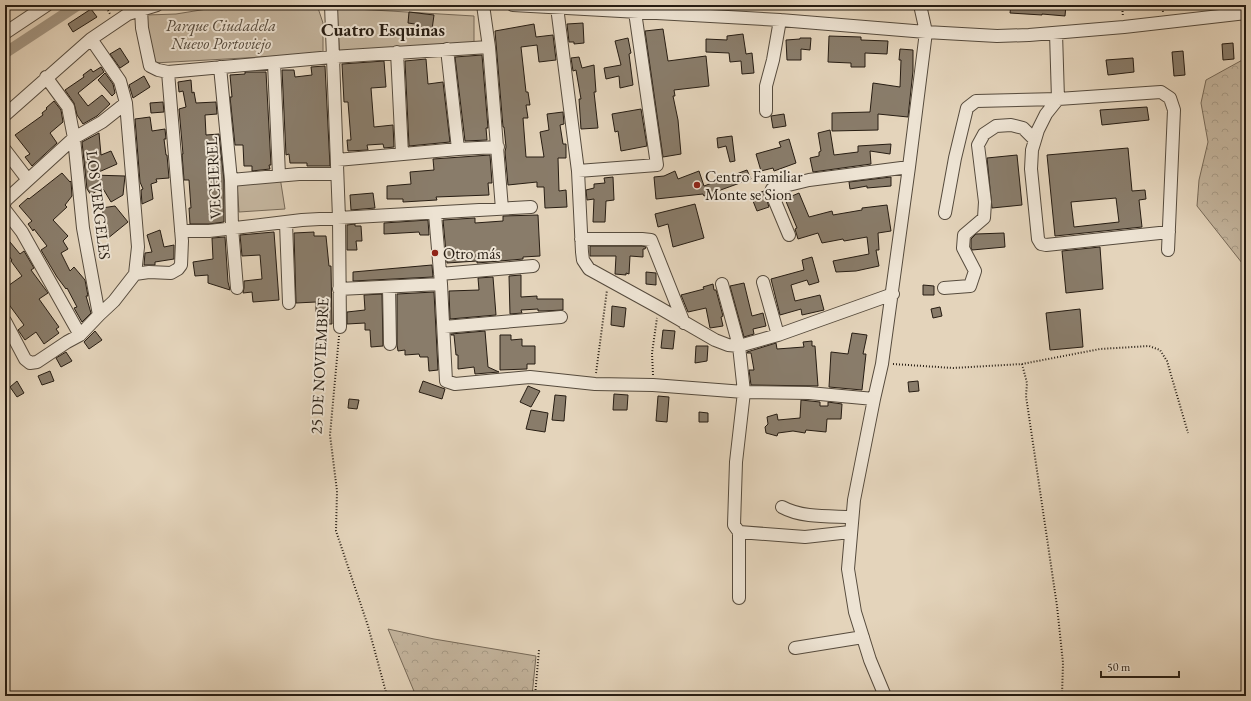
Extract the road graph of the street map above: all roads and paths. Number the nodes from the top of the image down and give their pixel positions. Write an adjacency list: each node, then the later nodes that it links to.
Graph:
1 (47, 5): 15 (street)
2 (157, 5): 9 (street)
3 (331, 5): 21 (street, 25 DE NOVIEMBRE)
4 (483, 5): 18 (street)
5 (513, 5): 8 (street)
6 (920, 5): 14 (street)
7 (1122, 5): 12 (path)
8 (557, 7): 11 (street); 38 (street)
9 (141, 9): 17 (street); 24 (street)
10 (1242, 10): 16 (street)
11 (635, 12): 13 (street); 38 (street)
12 (1124, 18)
13 (780, 20): 14 (street); 29 (street)
14 (926, 32): 16 (street); 37 (street)
15 (5, 33)
16 (1056, 33): 26 (street)
17 (91, 39): 25 (street); 27 (street)
18 (488, 47): 19 (street); 32 (street)
19 (447, 49): 20 (street); 33 (street)
20 (397, 52): 21 (street); 35 (street)
21 (332, 57): 22 (street); 36 (street, 25 DE NOVIEMBRE)
22 (274, 63): 23 (street); 40 (street)
23 (220, 67): 24 (street); 42 (street, VECHEREL)
24 (168, 72): 52 (street)
25 (46, 77): 28 (street); 30 (street, LOS VERGELES)
26 (1058, 99): 31 (street); 47 (street); 53 (street)
27 (126, 103): 30 (street); 58 (street)
28 (6, 111)
29 (766, 111)
30 (74, 138): 41 (street); 70 (street, LOS VERGELES)
31 (1034, 139): 53 (street); 66 (street)
32 (498, 147): 33 (street); 45 (street)
33 (458, 149): 35 (street)
34 (5, 150): 41 (street)
35 (402, 154): 36 (street)
36 (337, 160): 39 (street, 25 DE NOVIEMBRE)
37 (909, 167): 54 (street); 67 (street)
38 (578, 171): 55 (street)
39 (337, 174): 40 (street); 49 (street, 25 DE NOVIEMBRE)
40 (279, 176): 42 (street)
41 (28, 180): 43 (street)
42 (231, 180): 51 (street, VECHEREL)
43 (5, 202)
44 (531, 207): 45 (street)
45 (502, 209): 48 (street)
46 (5, 210): 77 (street)
47 (945, 213)
48 (435, 214): 49 (street); 59 (street)
49 (339, 218): 50 (street); 65 (street, 25 DE NOVIEMBRE)
50 (286, 223): 51 (street); 68 (street)
51 (232, 228): 52 (street); 64 (street, VECHEREL)
52 (181, 231): 58 (street)
53 (1169, 232): 56 (street)
54 (789, 235)
55 (581, 239): 60 (street); 73 (street)
56 (1168, 250)
57 (533, 266): 59 (street)
58 (135, 274): 70 (street)
59 (441, 279): 63 (street); 74 (street)
60 (609, 280): 69 (street); 82 (path)
61 (763, 282): 76 (street)
62 (722, 284): 79 (street)
63 (389, 287): 65 (street); 78 (street)
64 (237, 288)
65 (339, 288): 75 (street, 25 DE NOVIEMBRE)
66 (944, 288)
67 (893, 294): 76 (street); 80 (street)
68 (289, 303)
69 (658, 307): 73 (street); 83 (path)
70 (99, 315): 77 (street)
71 (561, 317): 74 (street)
72 (5, 321): 77 (street)
73 (684, 323): 79 (street)
74 (444, 326): 82 (street)
75 (340, 327): 95 (path, 25 DE NOVIEMBRE)
76 (778, 335): 79 (street)
77 (80, 336)
78 (390, 344)
79 (739, 346): 84 (street)
80 (882, 364): 81 (path); 85 (street)
81 (1022, 364): 86 (path); 98 (path)
82 (594, 384): 83 (street)
83 (653, 385): 84 (street)
84 (744, 392): 85 (street); 89 (street)
85 (874, 399): 88 (street)
86 (1188, 433)
87 (782, 507): 88 (street)
88 (852, 517): 90 (street)
89 (739, 532): 90 (street); 91 (street)
90 (850, 532): 92 (street)
91 (739, 598)
92 (863, 637): 93 (street); 97 (street)
93 (795, 648)
94 (539, 650): 96 (path)
95 (387, 696)
96 (535, 696)
97 (885, 696)
98 (1062, 696)

